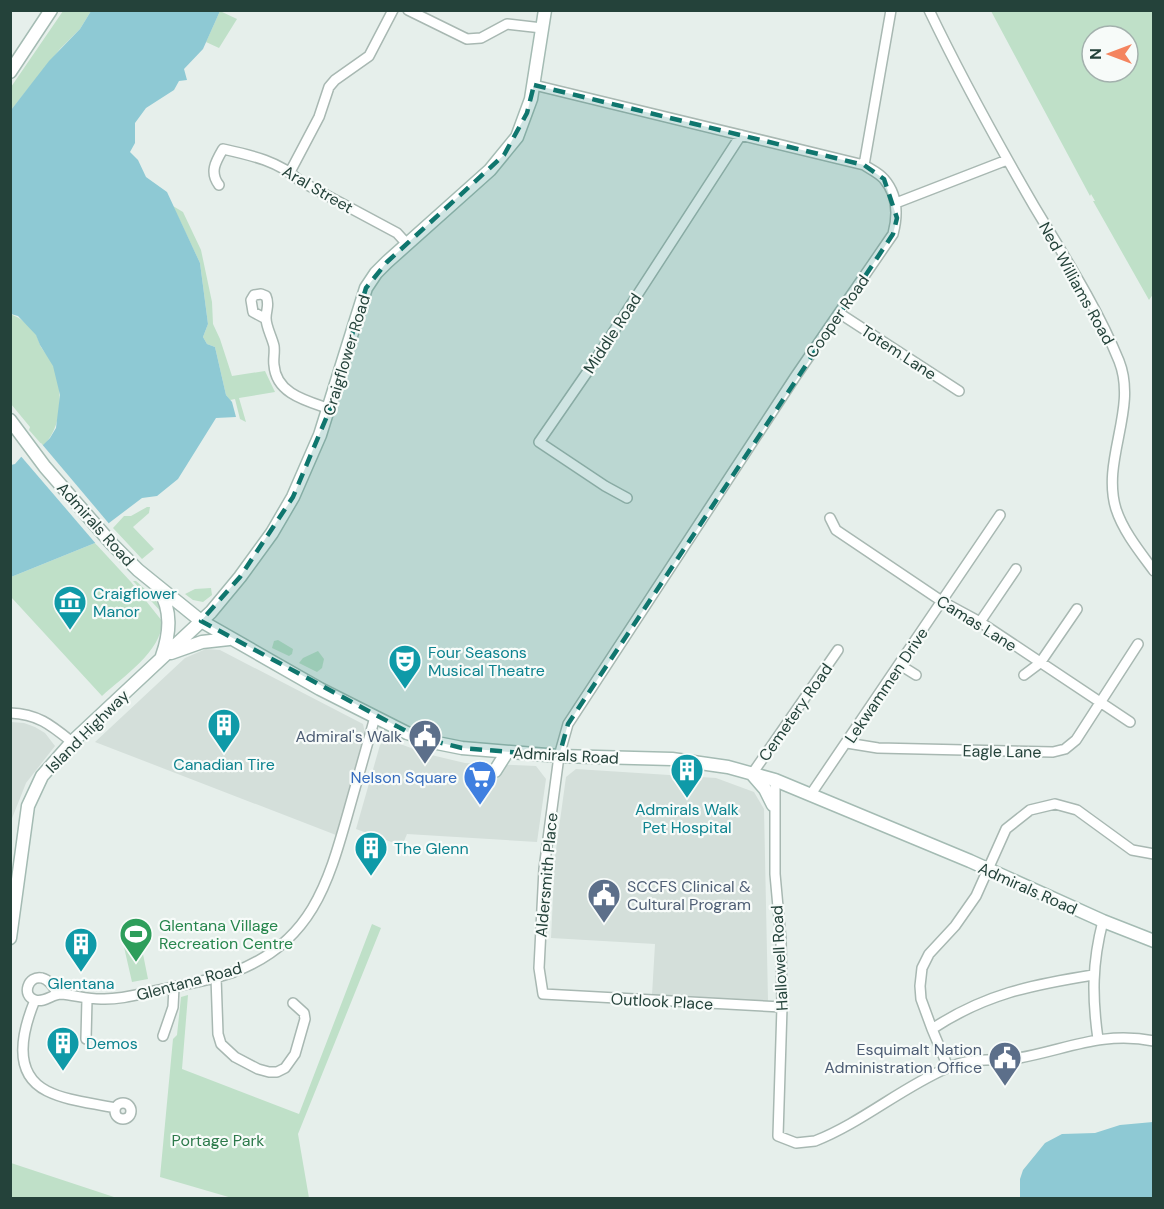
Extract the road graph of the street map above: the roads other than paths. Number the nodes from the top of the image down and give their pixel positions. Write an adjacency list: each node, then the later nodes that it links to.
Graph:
1 (51, 10): 8 (main road)
2 (393, 10): 13 (street)
3 (408, 10): 7 (street)
4 (545, 10): 7 (main road, Craigflower Road)
5 (891, 10): 12 (street)
6 (929, 10): 11 (street, Ned Williams Road)
7 (542, 27): 9 (main road, Craigflower Road)
8 (10, 72)
9 (534, 85): 10 (street); 16 (main road, Craigflower Road)
10 (741, 135): 12 (street); 23 (street, Middle Road)
11 (1007, 160): 15 (street); 27 (street, Ned Williams Road)
12 (864, 165): 15 (street)
13 (290, 172): 14 (street, Aral Street); 16 (street, Aral Street)
14 (219, 185)
15 (896, 203): 17 (street, Cooper Road)
16 (407, 244): 20 (main road, Craigflower Road)
17 (839, 313): 19 (street, Totem Lane); 49 (street, Cooper Road)
18 (266, 319): 20 (street)
19 (958, 391)
20 (330, 409): 31 (main road, Craigflower Road)
21 (10, 420): 22 (main road, Admirals Road)
22 (18, 437): 28 (main road, Admirals Road)
23 (627, 498)
24 (1000, 515): 29 (street, Lekwammen Drive)
25 (830, 518): 29 (street, Camas Lane)
26 (1016, 569): 32 (street)
27 (1154, 571)
28 (156, 585): 31 (main road, Admirals Road); 36 (main road)
29 (943, 602): 32 (street, Camas Lane); 38 (street, Lekwammen Drive)
30 (1077, 609): 37 (street)
31 (201, 621): 33 (main road, Admirals Road); 36 (main road, Island Highway)
32 (980, 622): 37 (street, Camas Lane)
33 (229, 639): 36 (main road); 43 (main road, Admirals Road)
34 (1138, 644): 41 (street, Eagle Lane)
35 (838, 650): 50 (street, Cemetery Road)
36 (162, 657): 45 (main road, Island Highway)
37 (1040, 663): 40 (street); 41 (street, Camas Lane)
38 (900, 665): 39 (street); 46 (street, Lekwammen Drive)
39 (916, 675)
40 (1024, 675)
41 (1101, 704): 44 (street, Camas Lane); 46 (street, Eagle Lane)
42 (10, 713): 45 (street)
43 (375, 717): 47 (main road, Admirals Road); 60 (street, Glentana Road)
44 (1130, 722)
45 (72, 742): 57 (main road, Island Highway)
46 (847, 743): 52 (street, Lekwammen Drive)
47 (486, 751): 48 (main road, Admirals Road); 48 (main road)
48 (507, 752): 49 (main road, Admirals Road)
49 (559, 756): 50 (main road, Admirals Road); 63 (street, Aldersmith Place)
50 (752, 774): 51 (main road, Admirals Road); 53 (main road)
51 (775, 780): 52 (main road, Admirals Road); 53 (street, Hallowell Road)
52 (811, 794): 55 (main road, Admirals Road)
53 (773, 805): 67 (street, Hallowell Road)
54 (1154, 854): 55 (street)
55 (988, 870): 56 (main road, Admirals Road); 68 (street)
56 (1103, 921): 58 (main road, Admirals Road); 59 (street)
57 (10, 938)
58 (1154, 941)
59 (1093, 975): 68 (street); 71 (street)
60 (216, 977): 61 (street, Glentana Road); 66 (street)
61 (174, 987): 64 (street, Glentana Road); 69 (street)
62 (58, 993): 64 (street, Glentana Road); 65 (street, Glentana Road); 65 (street, Glentana Road)
63 (543, 994): 67 (street, Outlook Place)
64 (87, 999): 70 (street)
65 (35, 1000): 74 (street)
66 (293, 1003)
67 (782, 1007): 73 (street, Hallowell Road)
68 (932, 1029): 73 (street)
69 (163, 1036)
70 (86, 1039)
71 (1098, 1039): 72 (street); 73 (street)
72 (1154, 1041)
73 (948, 1067)
74 (115, 1108)

